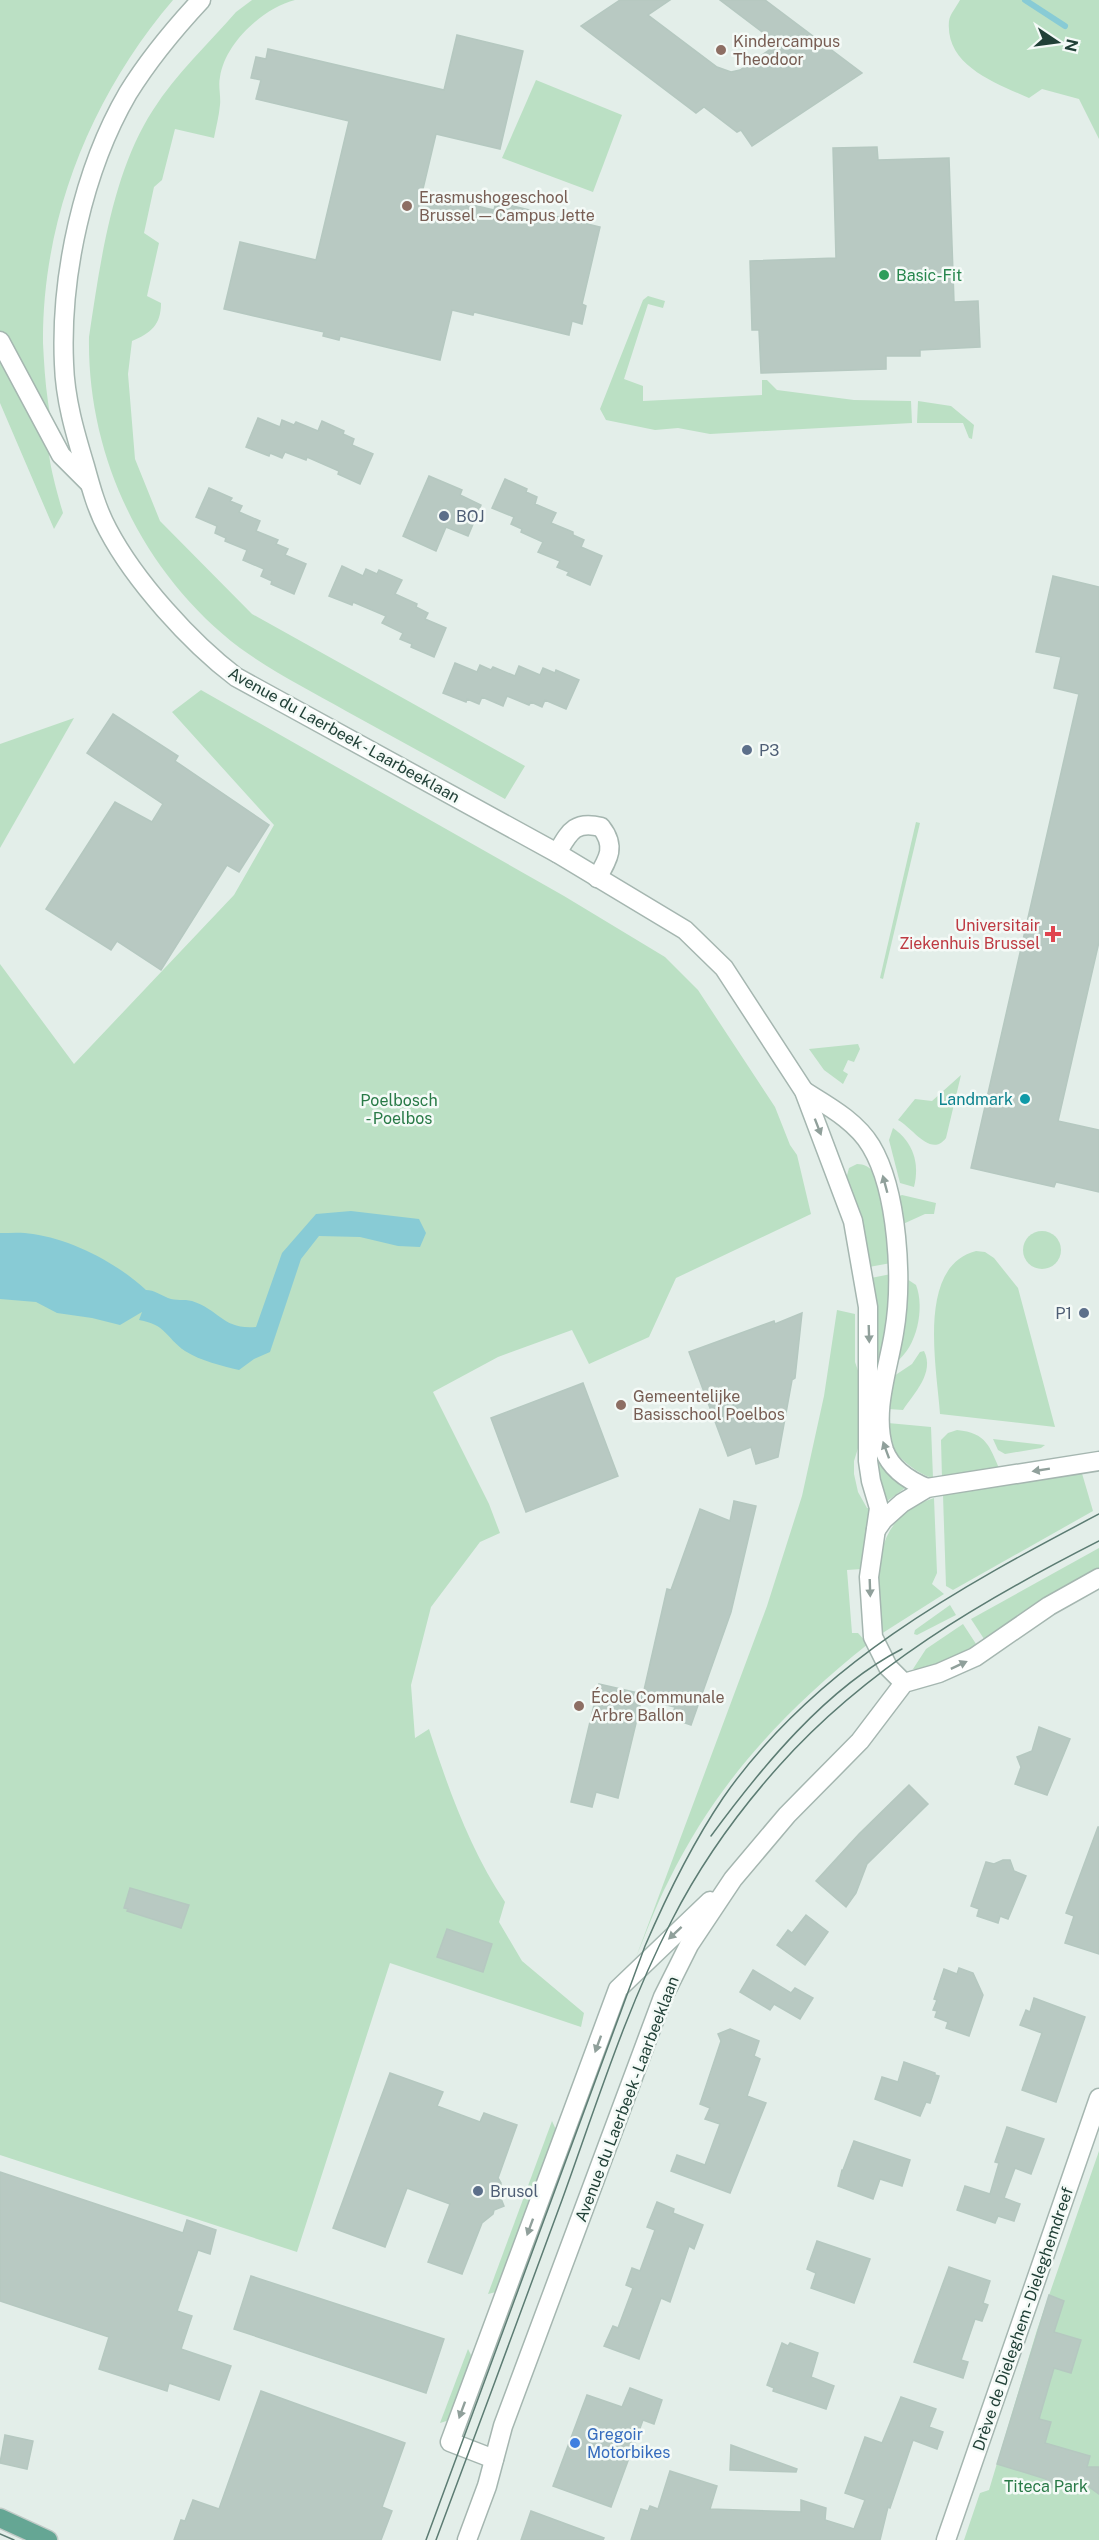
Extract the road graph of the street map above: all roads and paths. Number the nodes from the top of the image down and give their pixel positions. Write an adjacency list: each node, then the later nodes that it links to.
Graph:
1 (201, 0): 3 (street, Avenue du Laerbeek - Laarbeeklaan)
2 (0, 341): 3 (street)
3 (90, 483): 4 (street, Avenue du Laerbeek - Laarbeeklaan)
4 (557, 853): 5 (street, Avenue du Laerbeek - Laarbeeklaan); 5 (street)
5 (597, 878): 6 (street, Avenue du Laerbeek - Laarbeeklaan)
6 (804, 1091): 8 (street, Avenue du Laerbeek - Laarbeeklaan, one-way to 6); 9 (street, Avenue du Laerbeek - Laarbeeklaan, one-way to 9)
7 (1099, 1461): 8 (street, one-way to 8)
8 (927, 1488): 9 (street)
9 (876, 1530): 11 (street, Avenue du Laerbeek - Laarbeeklaan, one-way to 11)
10 (1099, 1578): 11 (street, one-way to 10)
11 (904, 1683): 12 (street, Avenue du Laerbeek - Laarbeeklaan)
12 (733, 1879): 14 (street, Avenue du Laerbeek - Laarbeeklaan); 14 (street, one-way to 14)
13 (1099, 2098): 18 (street, Drève de Dieleghem - Dieleghemdreef)
14 (494, 2459): 17 (street, Avenue du Laerbeek - Laarbeeklaan)
15 (0, 2518): 16 (main road)
16 (48, 2540)
17 (467, 2540)
18 (946, 2540)

